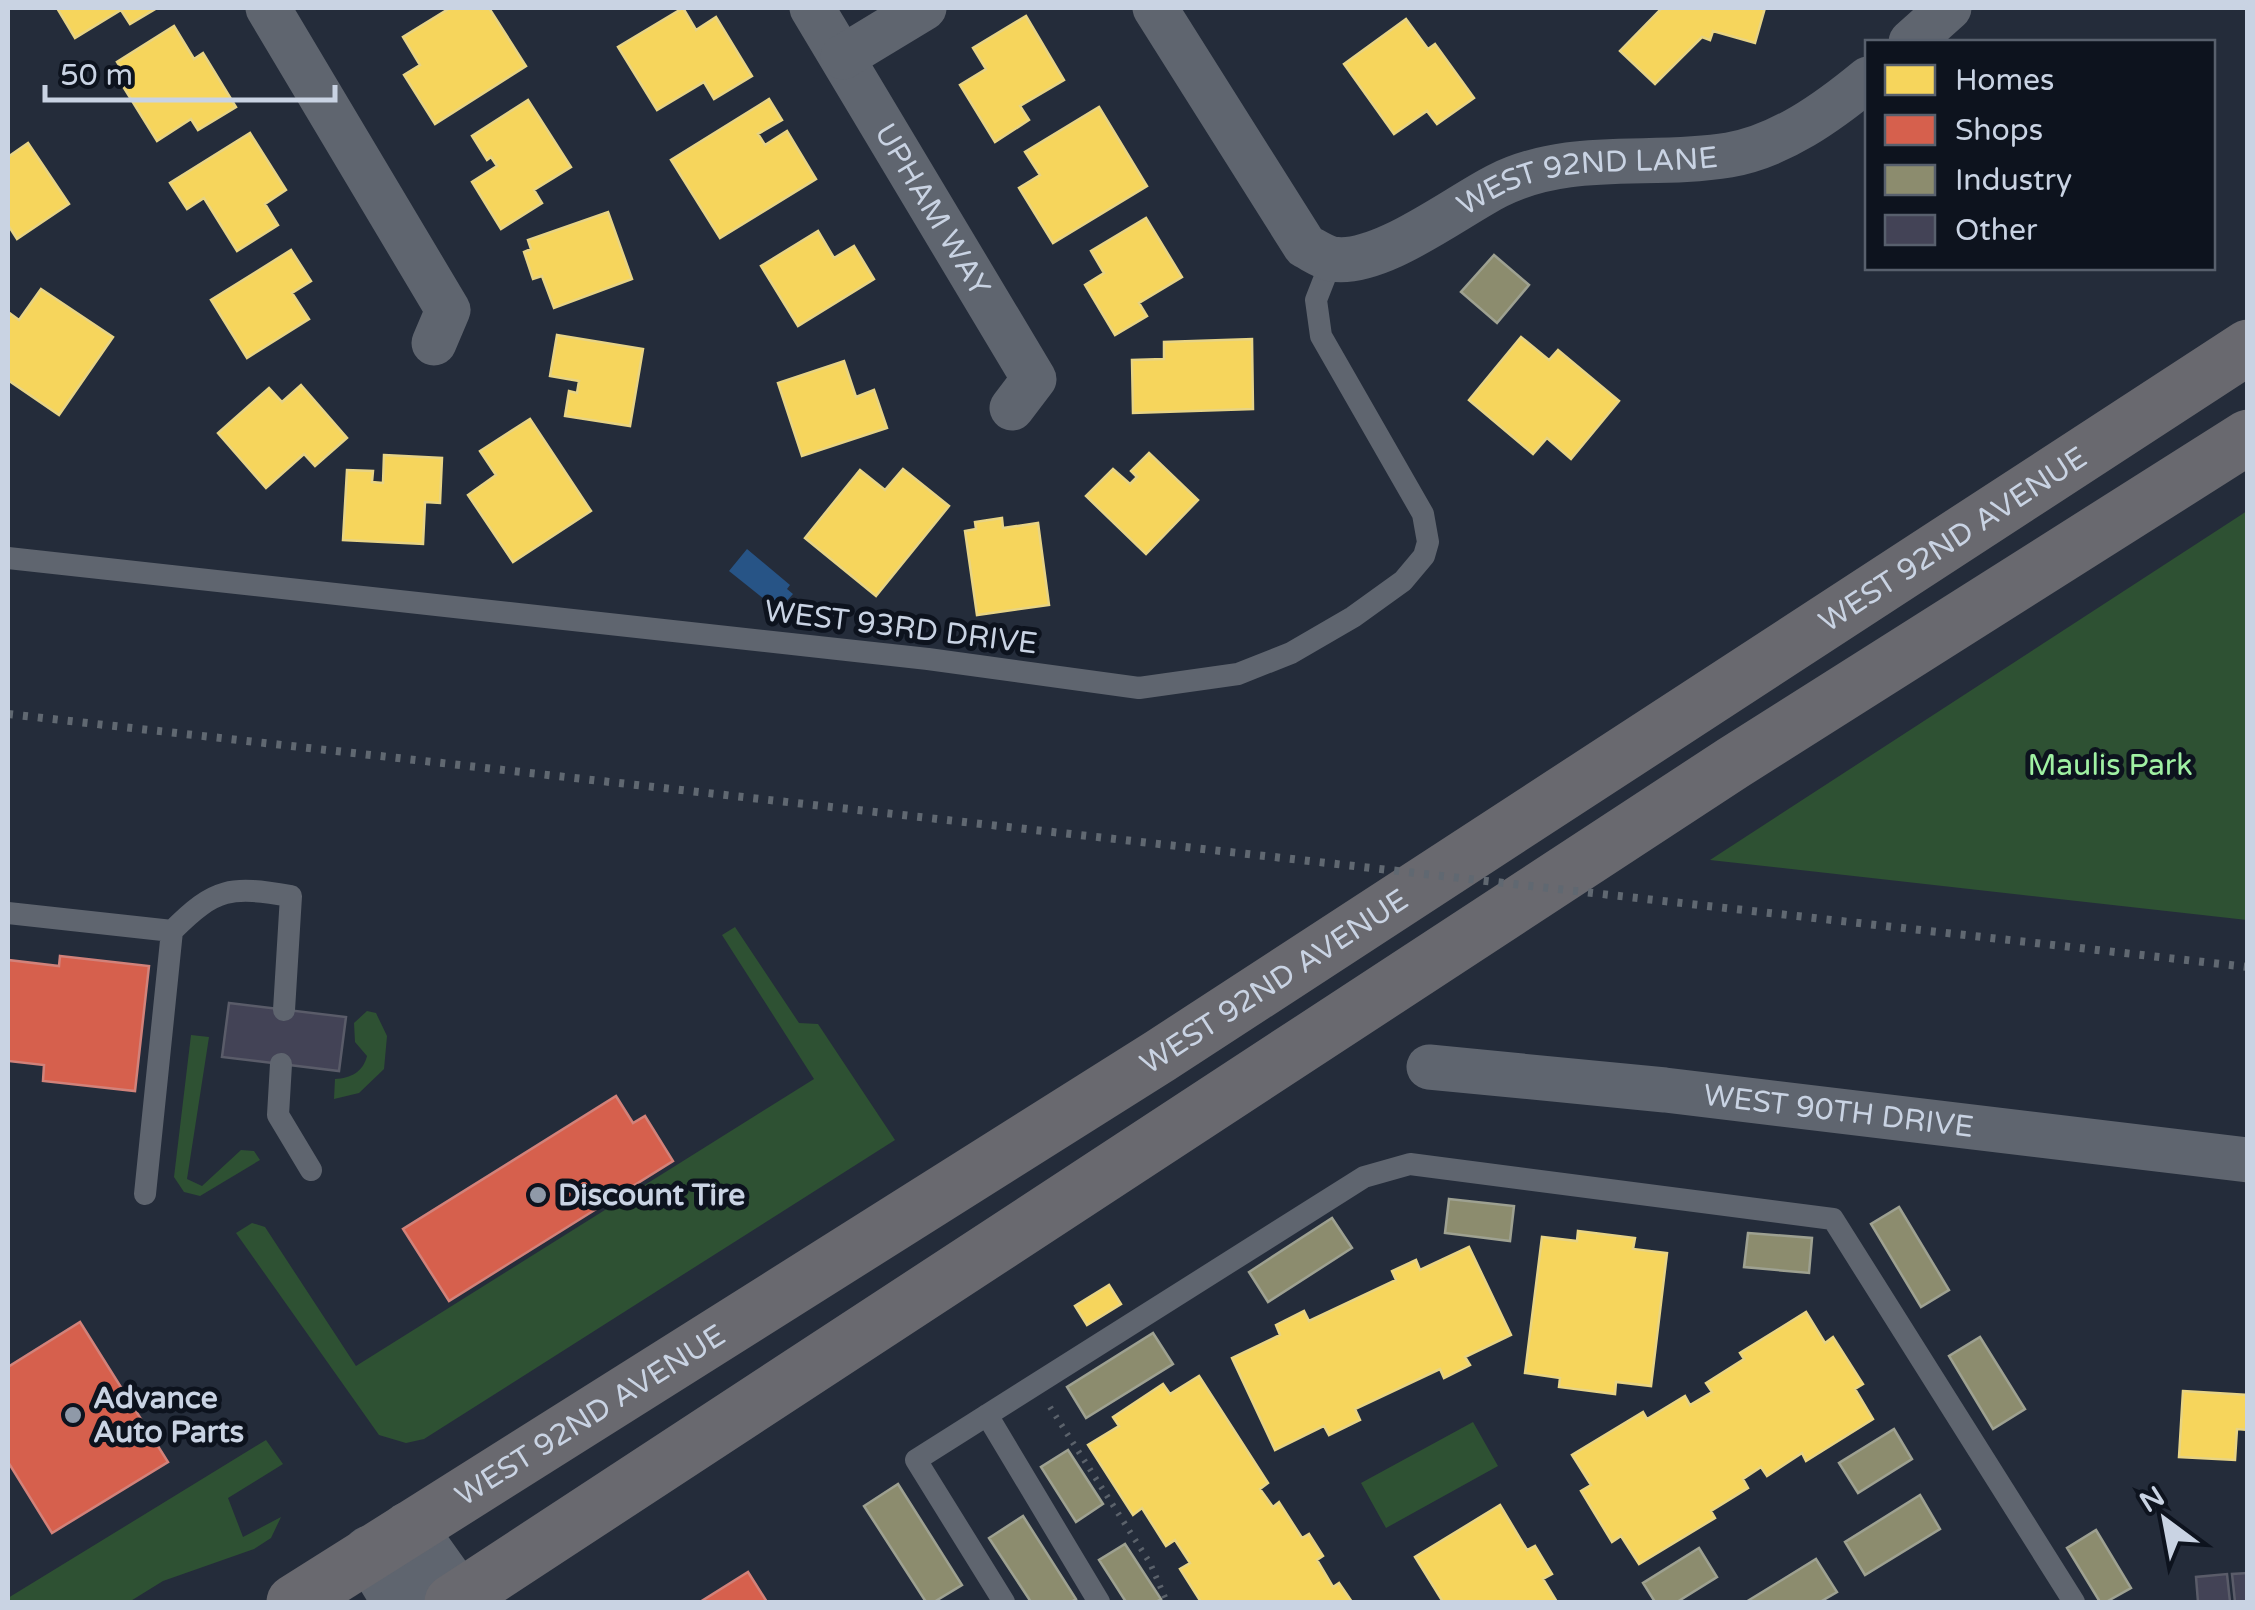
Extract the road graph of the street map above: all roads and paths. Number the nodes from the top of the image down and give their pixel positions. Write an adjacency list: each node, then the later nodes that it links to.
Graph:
1 (268, 8): 10 (street)
2 (812, 8): 7 (street, UPHAM WAY)
3 (924, 8): 7 (street)
4 (1155, 8): 9 (street)
5 (1949, 8): 6 (street)
6 (1913, 40)
7 (843, 57): 12 (street, UPHAM WAY)
8 (1865, 81): 9 (street, WEST 92ND LANE)
9 (1318, 253): 14 (lane, WEST 93RD DRIVE)
10 (434, 343)
11 (2248, 347): 25 (main road, WEST 92ND AVENUE)
12 (1012, 408)
13 (2248, 437): 26 (main road)
14 (8, 558)
15 (8, 912): 16 (lane)
16 (172, 930): 17 (lane); 22 (lane)
17 (284, 1010)
18 (281, 1064): 21 (lane)
19 (1429, 1067): 20 (street, WEST 90TH DRIVE)
20 (2248, 1160)
21 (312, 1170)
22 (144, 1194)
23 (1036, 1385): 24 (lane); 31 (path); 32 (lane)
24 (986, 1416): 29 (lane); 30 (lane)
25 (390, 1541): 26 (street); 27 (main road, WEST 92ND AVENUE); 28 (street)
26 (457, 1601)
27 (294, 1602)
28 (400, 1602)
29 (1004, 1602)
30 (1100, 1602)
31 (1167, 1602)
32 (2074, 1602)

